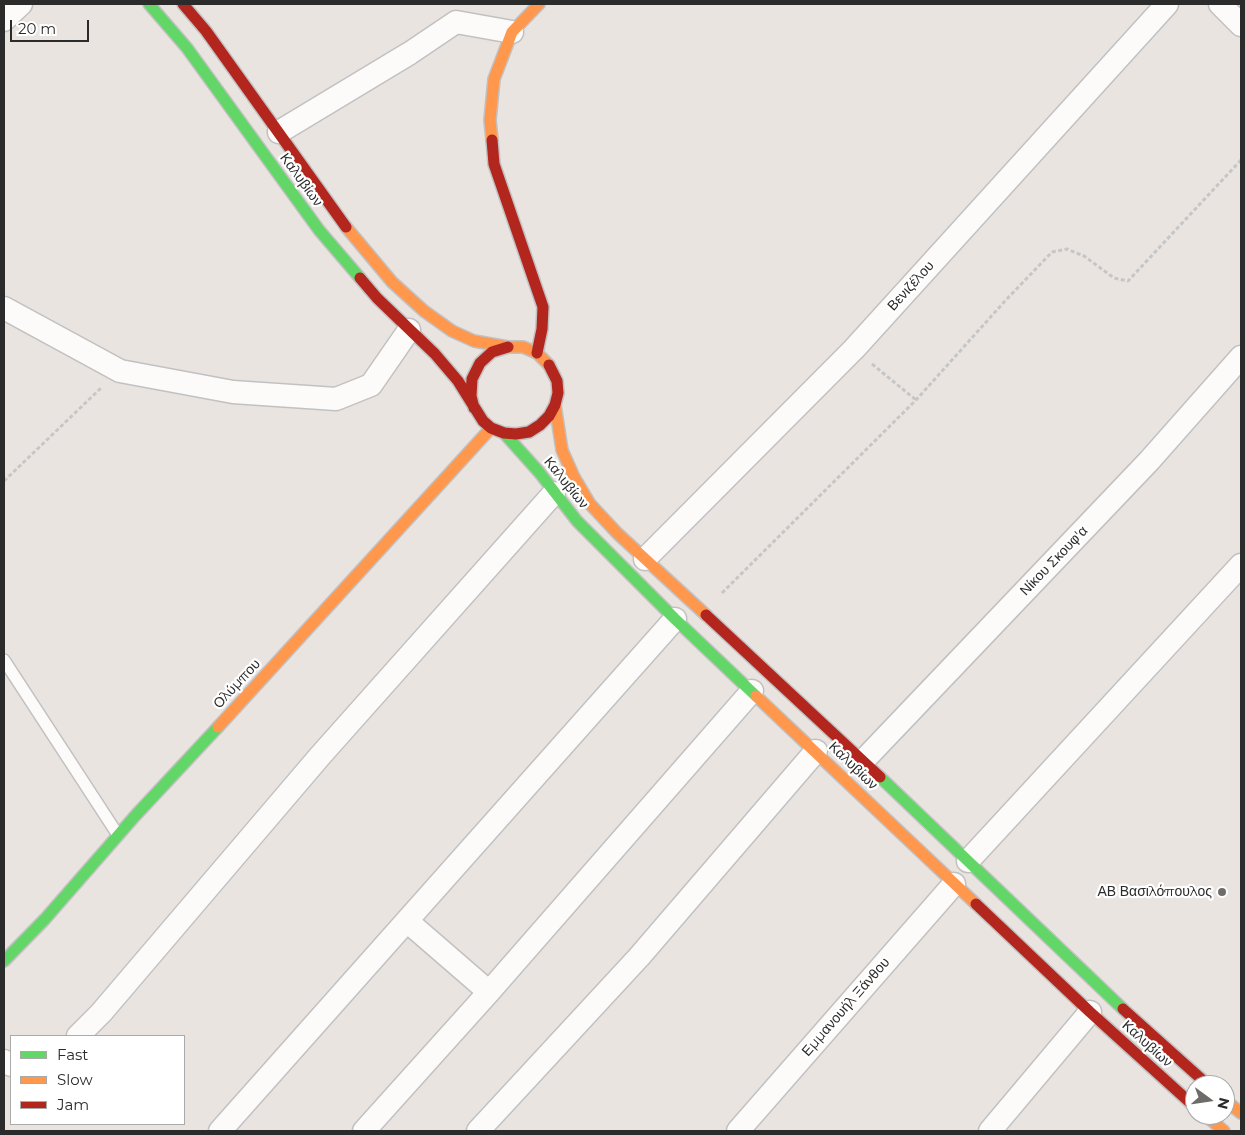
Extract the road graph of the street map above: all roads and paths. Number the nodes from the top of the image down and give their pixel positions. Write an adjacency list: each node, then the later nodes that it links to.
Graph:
1 (21, 4): 7 (street)
2 (149, 4): 13 (main road, Καλυβίων)
3 (183, 4): 10 (main road, Καλυβίων)
4 (539, 4): 9 (main road)
5 (1167, 4): 15 (street, Βενιζέλου)
6 (1220, 4): 8 (street)
7 (4, 20)
8 (1241, 25)
9 (512, 32): 10 (street); 16 (main road)
10 (279, 132): 14 (main road, Καλυβίων)
11 (1241, 160): 19 (path)
12 (4, 308): 18 (street)
13 (409, 330): 18 (street); 21 (main road, Καλυβίων)
14 (508, 347): 16 (main road, Καλυβίων); 21 (main road)
15 (854, 349): 19 (path); 26 (street, Βενιζέλου)
16 (537, 352): 20 (main road, Καλυβίων)
17 (1241, 357): 33 (street, Νίκου Σκουφ'α)
18 (120, 371): 24 (path)
19 (916, 400): 28 (path)
20 (555, 405): 23 (main road, Καλυβίων); 26 (main road, Καλυβίων)
21 (476, 412): 22 (main road, Καλυβίων)
22 (492, 428): 23 (main road, Καλυβίων); 34 (main road, Ολύμπου)
23 (504, 433): 25 (main road, Καλυβίων)
24 (4, 481)
25 (554, 492): 29 (main road, Καλυβίων); 41 (street)
26 (645, 559): 28 (main road, Καλυβίων)
27 (1241, 565): 35 (street)
28 (702, 612): 33 (main road, Καλυβίων)
29 (675, 620): 31 (main road, Καλυβίων); 37 (street)
30 (4, 660): 34 (lane)
31 (752, 691): 32 (main road, Καλυβίων); 39 (street)
32 (816, 751): 36 (main road, Καλυβίων); 46 (street)
33 (863, 761): 35 (main road, Καλυβίων)
34 (118, 835): 38 (main road, Ολύμπου)
35 (968, 860): 42 (main road, Καλυβίων)
36 (954, 884): 40 (main road, Καλυβίων); 47 (street, Εμμανουήλ Ξάνθου)
37 (407, 921): 39 (street); 44 (street)
38 (4, 961)
39 (489, 992): 45 (street)
40 (1090, 1012): 43 (main road, Καλυβίων); 48 (street)
41 (79, 1035)
42 (1197, 1075)
43 (1185, 1097)
44 (220, 1131)
45 (364, 1131)
46 (478, 1131)
47 (738, 1131)
48 (990, 1131)

